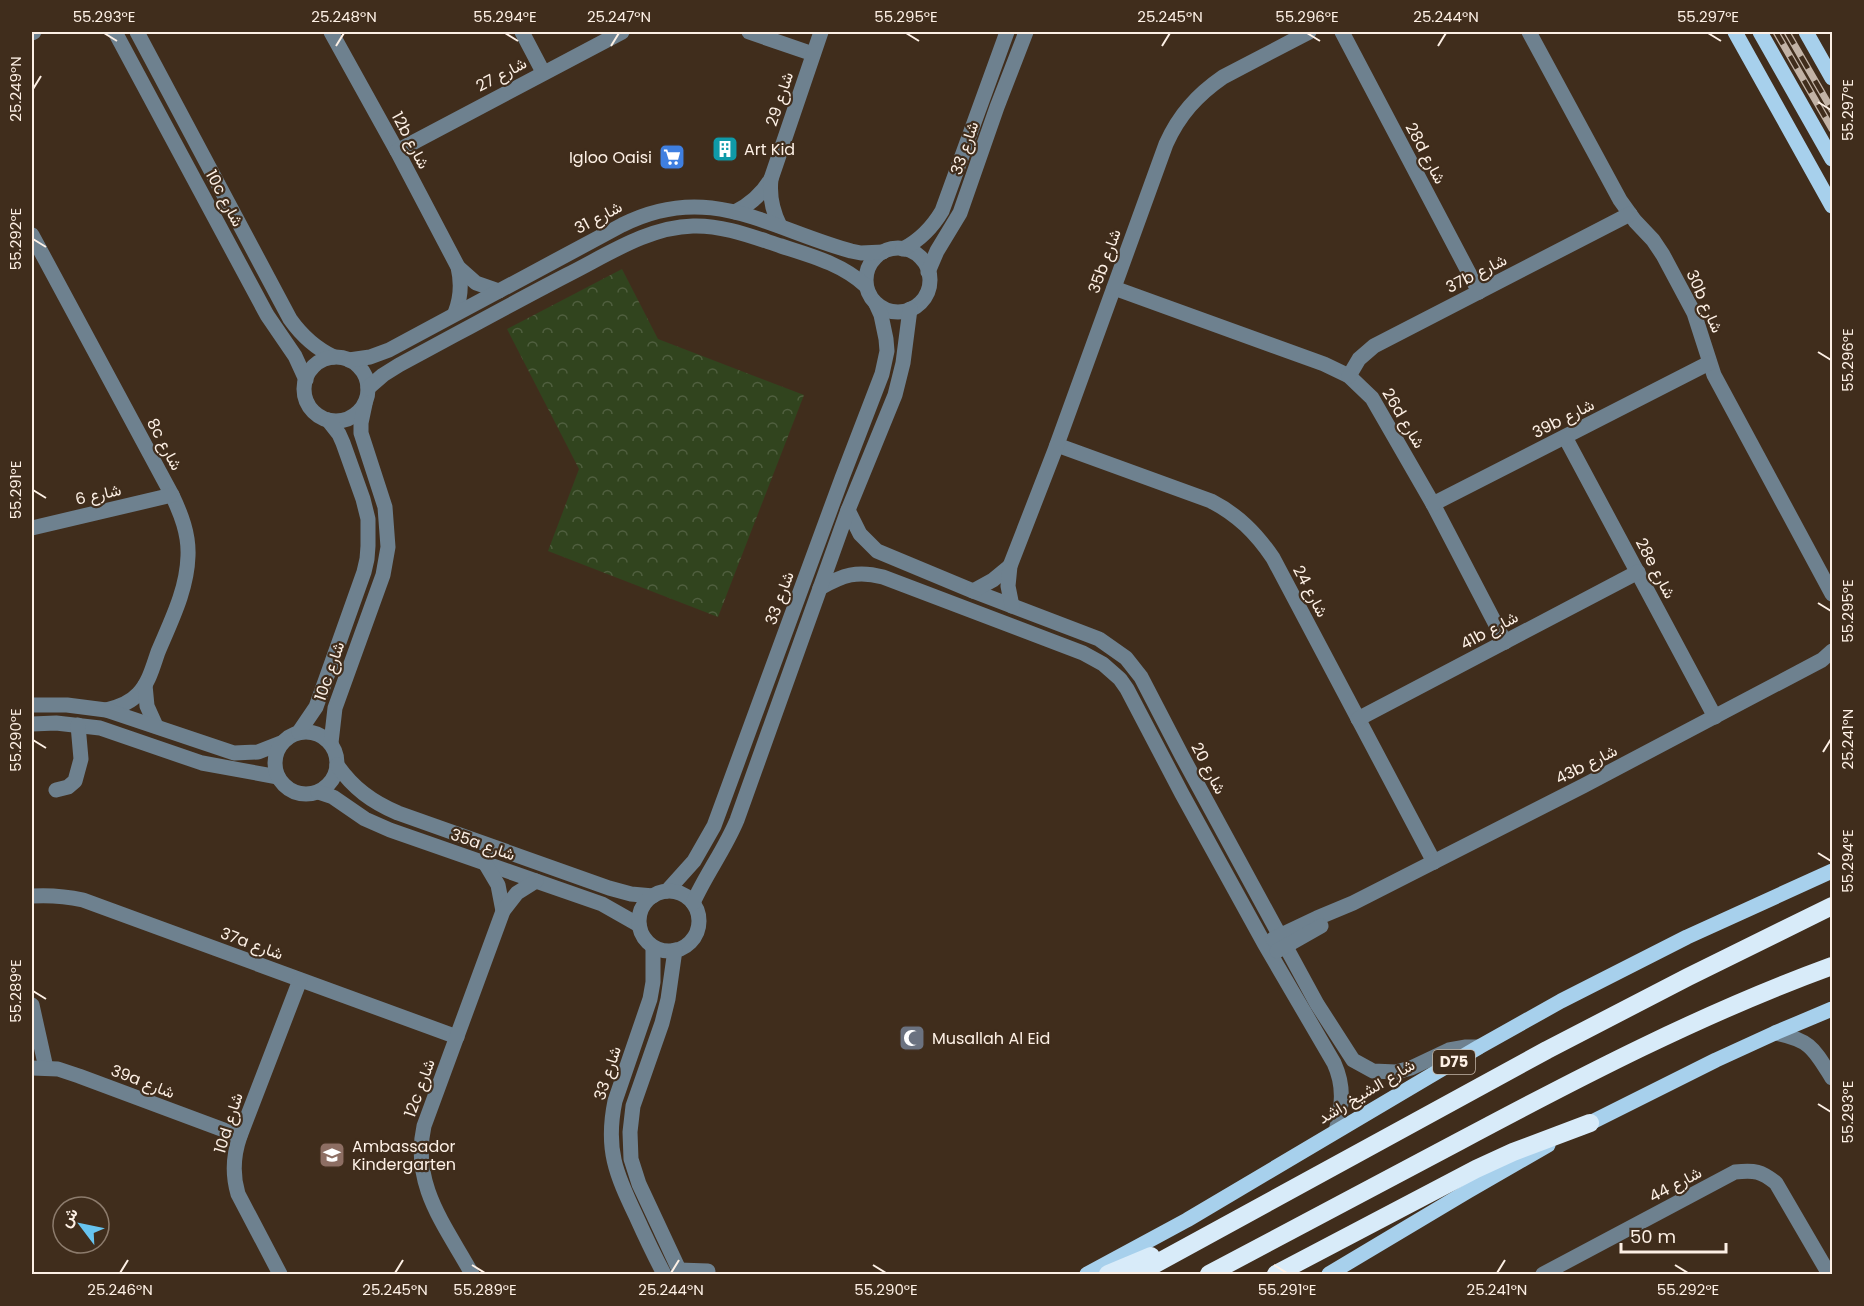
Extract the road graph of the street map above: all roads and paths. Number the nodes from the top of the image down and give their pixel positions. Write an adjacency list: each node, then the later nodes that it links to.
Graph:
1 (115, 32): 41 (street, 10c شارع)
2 (137, 32): 38 (street, 10c شارع)
3 (331, 32): 19 (street, 12b شارع)
4 (522, 32): 17 (street)
5 (622, 32): 17 (street, شارع 27)
6 (749, 32): 16 (street)
7 (821, 32): 16 (street, شارع 29)
8 (1007, 32): 27 (street, شارع 33)
9 (1026, 32): 30 (street, شارع 33)
10 (1309, 32): 32 (street, 35b شارع)
11 (1342, 32): 34 (street, 28d شارع)
12 (1529, 32): 24 (street, 30b شارع)
13 (1735, 32): 22 (main road)
14 (1760, 32): 20 (main road)
15 (1806, 32): 18 (main road)
16 (813, 54): 21 (street, شارع 29)
17 (543, 72): 19 (street, شارع 27)
18 (1832, 76)
19 (397, 151): 29 (street, 12b شارع)
20 (1833, 159)
21 (771, 179): 23 (street, شارع 29); 25 (street, شارع 29)
22 (1833, 206)
23 (735, 212): 25 (street, شارع 31); 33 (street, شارع 31)
24 (1630, 214): 34 (street, 37b شارع); 39 (street, 30b شارع)
25 (780, 226): 28 (street, شارع 31)
26 (32, 235): 47 (street, 8c شارع)
27 (903, 249): 28 (street); 30 (street)
28 (883, 252): 31 (street)
29 (458, 267): 33 (street, 12b شارع); 37 (street, 12b شارع)
30 (928, 272): 36 (street)
31 (866, 286): 35 (street); 42 (street)
32 (1114, 288): 40 (street, 26d شارع); 46 (street, 35b شارع)
33 (499, 291): 37 (street, شارع 31)
34 (1479, 292): 40 (street, 37b شارع)
35 (876, 304): 36 (street); 79 (street, شارع 33)
36 (910, 309): 49 (street)
37 (455, 313): 38 (street, شارع 31)
38 (341, 358): 41 (street); 42 (street)
39 (1709, 363): 45 (street, 39b شارع); 55 (street, 30b شارع)
40 (1349, 376): 48 (street, 26d شارع)
41 (306, 380): 44 (street)
42 (368, 388): 43 (street)
43 (364, 404): 44 (street); 69 (street, 10c شارع)
44 (328, 420): 67 (street, 10c شارع)
45 (1565, 437): 48 (street, 39b شارع); 52 (street, 28e شارع)
46 (1057, 445): 51 (street, 35b شارع); 63 (street, شارع 24)
47 (172, 495): 50 (street, شارع 6); 59 (street, 8c شارع)
48 (1433, 504): 57 (street, 26d شارع)
49 (848, 510): 53 (street); 54 (street, شارع 20)
50 (32, 528)
51 (1010, 566): 54 (street); 56 (street, 35b شارع)
52 (1638, 572): 57 (street, 41b شارع); 62 (street, 28e شارع)
53 (820, 588): 81 (street); 87 (street)
54 (973, 591): 56 (street, شارع 20)
55 (1833, 594)
56 (1012, 606): 85 (street, شارع 20)
57 (1505, 642): 63 (street, 41b شارع)
58 (1833, 651): 62 (street, 43b شارع)
59 (145, 685): 61 (street, 8c شارع); 66 (street)
60 (32, 705): 61 (street)
61 (106, 710): 66 (street)
62 (1715, 717): 75 (street, 43b شارع)
63 (1358, 719): 75 (street, شارع 24)
64 (32, 724): 65 (street)
65 (78, 724): 71 (street); 72 (street)
66 (156, 726): 68 (street)
67 (299, 732): 68 (street); 69 (street)
68 (281, 743): 71 (street)
69 (331, 743): 70 (street)
70 (337, 765): 73 (street); 79 (street, 35a شارع)
71 (278, 777): 73 (street)
72 (56, 790)
73 (318, 792): 76 (street, 35a شارع)
74 (1833, 856): 77 (main road)
75 (1434, 862): 85 (street, 43b شارع)
76 (485, 863): 78 (street, 35a شارع); 83 (street)
77 (1829, 873): 96 (main road, شارع الشيخ راشد / D75)
78 (536, 881): 83 (street, 12c شارع); 84 (street, 35a شارع)
79 (660, 894): 81 (street); 84 (street)
80 (32, 896): 90 (street, 37a شارع)
81 (693, 903): 88 (street)
82 (1833, 906): 102 (highway, D75)
83 (503, 910): 95 (street, 12c شارع)
84 (639, 925): 86 (street)
85 (1282, 941): 87 (street, 43b شارع); 96 (street, شارع 20)
86 (653, 947): 88 (street); 103 (street, شارع 33)
87 (1267, 949): 100 (street)
88 (675, 950): 106 (street)
89 (1833, 966): 112 (highway)
90 (300, 980): 95 (street, 37a شارع); 101 (street, 10d شارع)
91 (32, 1005): 94 (street)
92 (1833, 1009): 93 (main road)
93 (1775, 1033): 98 (street); 99 (main road)
94 (36, 1037): 97 (street)
95 (457, 1037): 107 (street, 12c شارع)
96 (1479, 1047): 100 (main road, شارع الشيخ راشد / D75)
97 (39, 1068): 101 (street, 39a شارع)
98 (1833, 1078)
99 (1590, 1123): 113 (highway); 114 (main road)
100 (1336, 1131): 109 (main road, شارع الشيخ راشد / D75)
101 (240, 1136): 105 (street, 10d شارع)
102 (1193, 1243): 110 (highway); 111 (highway, D75)
103 (656, 1260): 106 (street, شارع 33); 108 (street)
104 (708, 1272): 106 (street)
105 (274, 1273)
106 (674, 1273)
107 (472, 1275)
108 (649, 1275)
109 (1087, 1275)
110 (1108, 1275)
111 (1137, 1275)
112 (1209, 1275)
113 (1276, 1275)
114 (1329, 1275)
115 (1543, 1275): 116 (street, شارع 44)
116 (1829, 1275)

